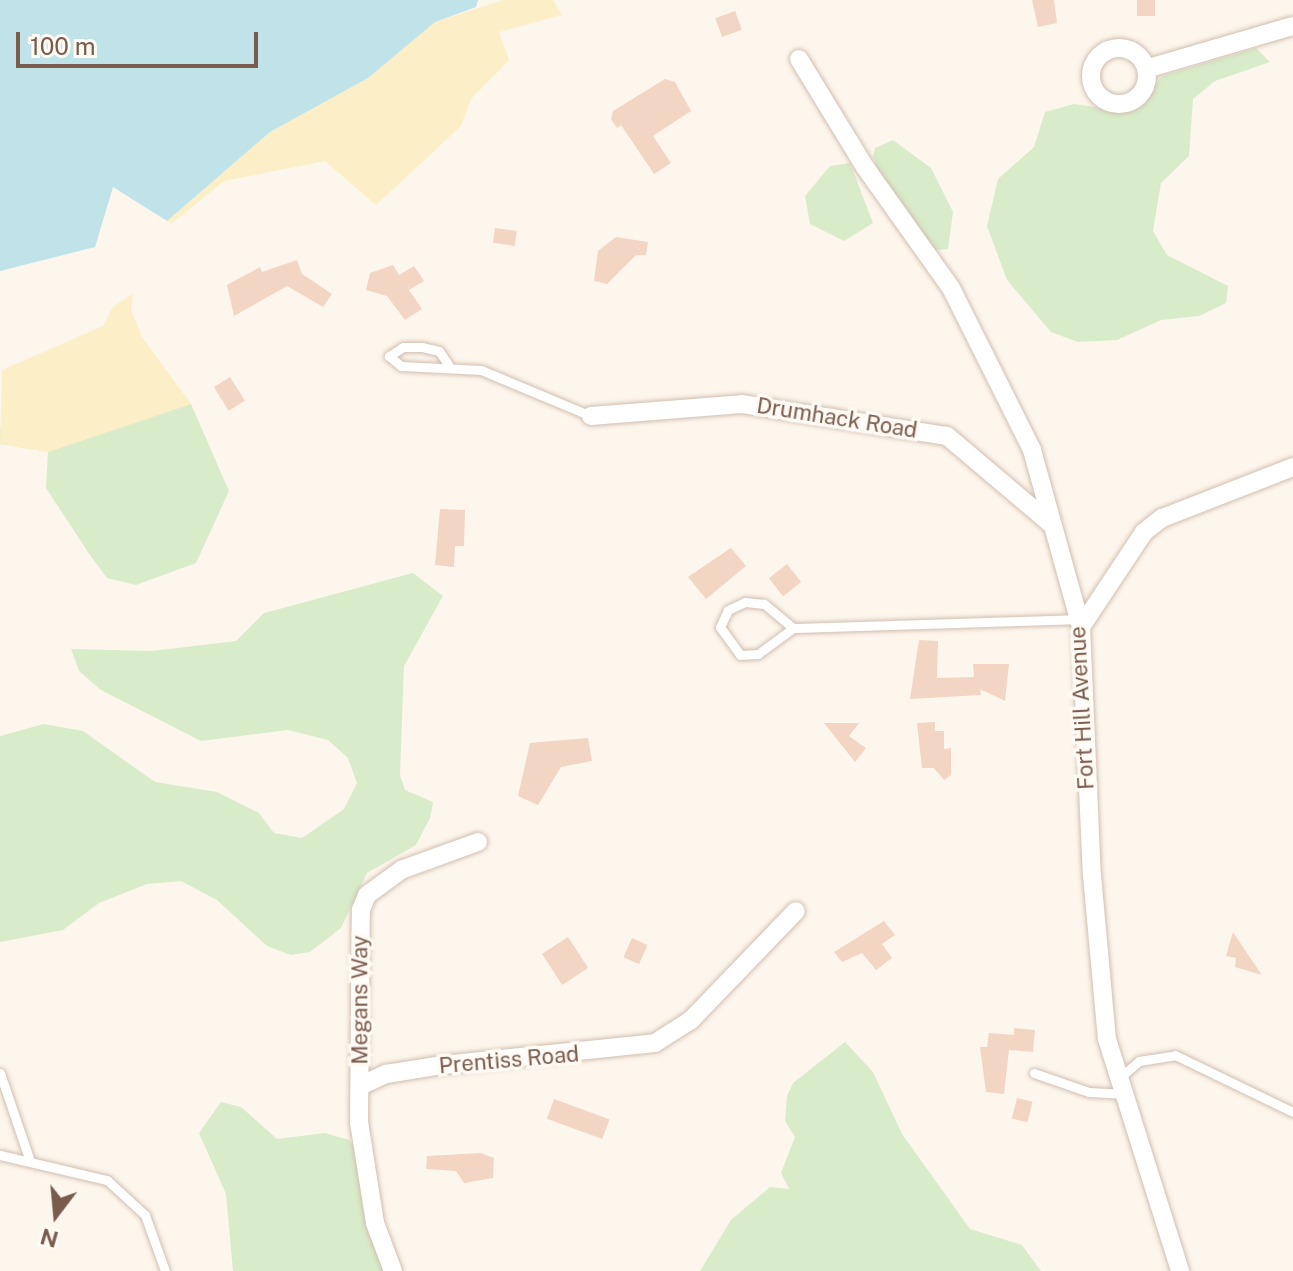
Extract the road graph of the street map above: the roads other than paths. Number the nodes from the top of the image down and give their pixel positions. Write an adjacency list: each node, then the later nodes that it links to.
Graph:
1 (1293, 26): 3 (street)
2 (799, 59): 7 (street, Fort Hill Avenue)
3 (1149, 68)
4 (448, 364): 4 (lane); 5 (lane)
5 (591, 416): 7 (street, Drumhack Road)
6 (1293, 467): 8 (street)
7 (1051, 524): 8 (street, Fort Hill Avenue)
8 (1079, 623): 9 (lane); 15 (street, Fort Hill Avenue)
9 (793, 628): 9 (lane)
10 (478, 842): 14 (street, Megans Way)
11 (796, 911): 14 (street, Prentiss Road)
12 (0, 1073): 18 (lane)
13 (1034, 1073): 15 (lane)
14 (360, 1086): 20 (street)
15 (1119, 1088): 16 (lane); 21 (street, Fort Hill Avenue)
16 (1293, 1112)
17 (0, 1155): 18 (lane)
18 (29, 1158): 19 (lane)
19 (165, 1271)
20 (393, 1271)
21 (1180, 1271)

